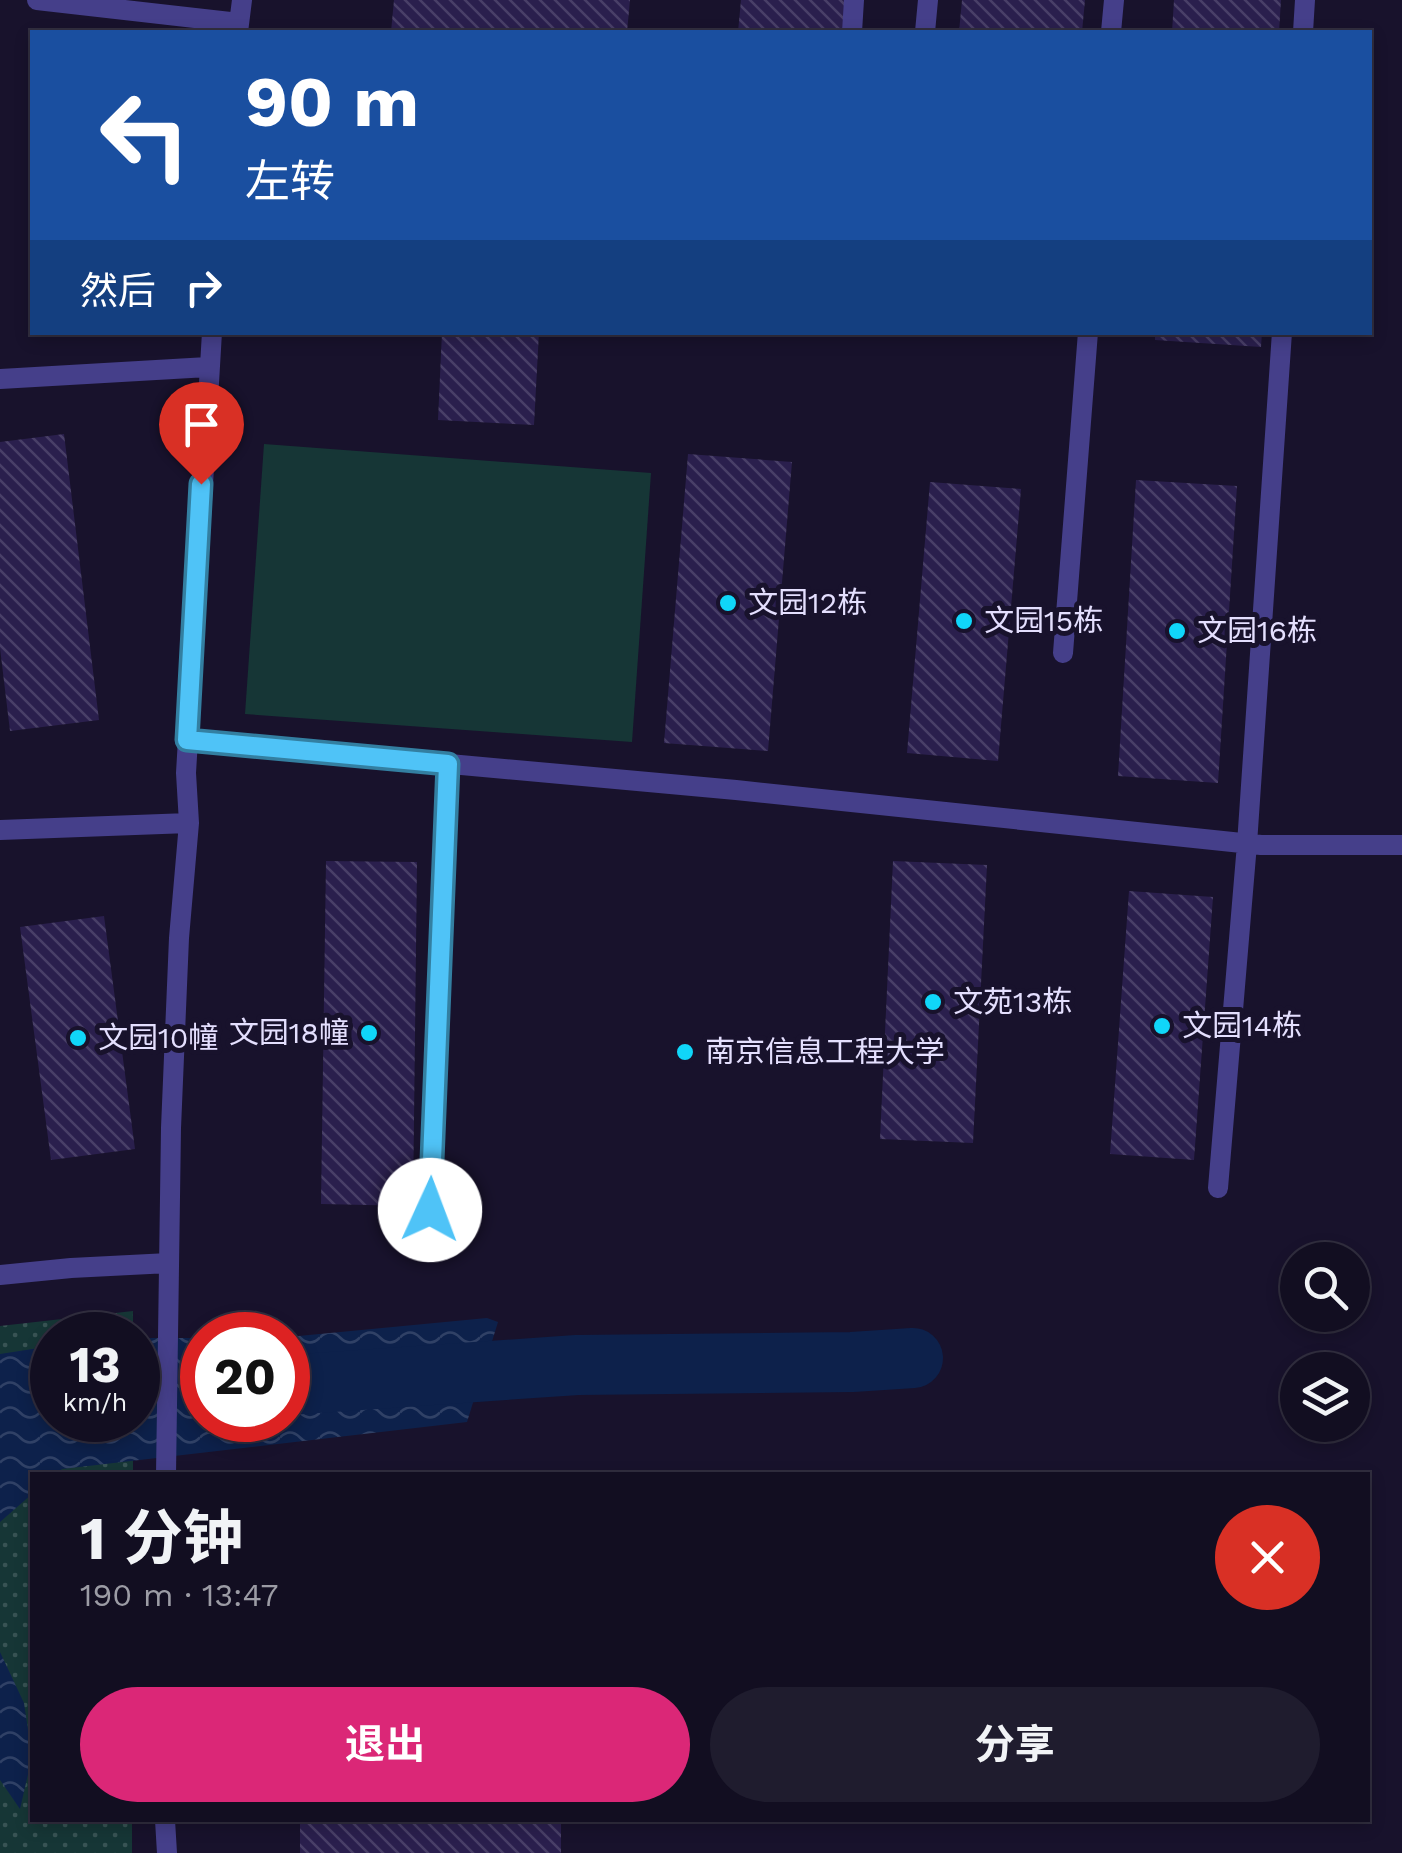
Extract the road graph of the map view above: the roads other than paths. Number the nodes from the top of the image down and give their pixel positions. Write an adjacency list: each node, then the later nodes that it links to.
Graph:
1 (37, 0): 7 (lane)
2 (242, 0): 7 (lane)
3 (854, 0): 8 (lane)
4 (928, 0): 9 (lane)
5 (1114, 0): 10 (lane)
6 (1305, 0): 11 (lane)
7 (239, 28)
8 (852, 30)
9 (925, 30)
10 (1111, 30)
11 (1303, 30)
12 (212, 335): 15 (lane)
13 (1088, 335): 17 (lane)
14 (1282, 335): 22 (lane)
15 (208, 367): 16 (lane); 18 (lane)
16 (0, 379)
17 (1063, 653)
18 (187, 740): 19 (lane); 20 (lane)
19 (448, 764): 22 (lane); 25 (lane)
20 (189, 822): 21 (lane); 26 (lane)
21 (0, 830)
22 (1247, 844): 23 (lane); 24 (lane)
23 (1402, 845)
24 (1218, 1188)
25 (430, 1210)
26 (168, 1263): 27 (lane); 28 (lane)
27 (0, 1276)
28 (166, 1472)
29 (166, 1822): 30 (lane)
30 (167, 1853)

